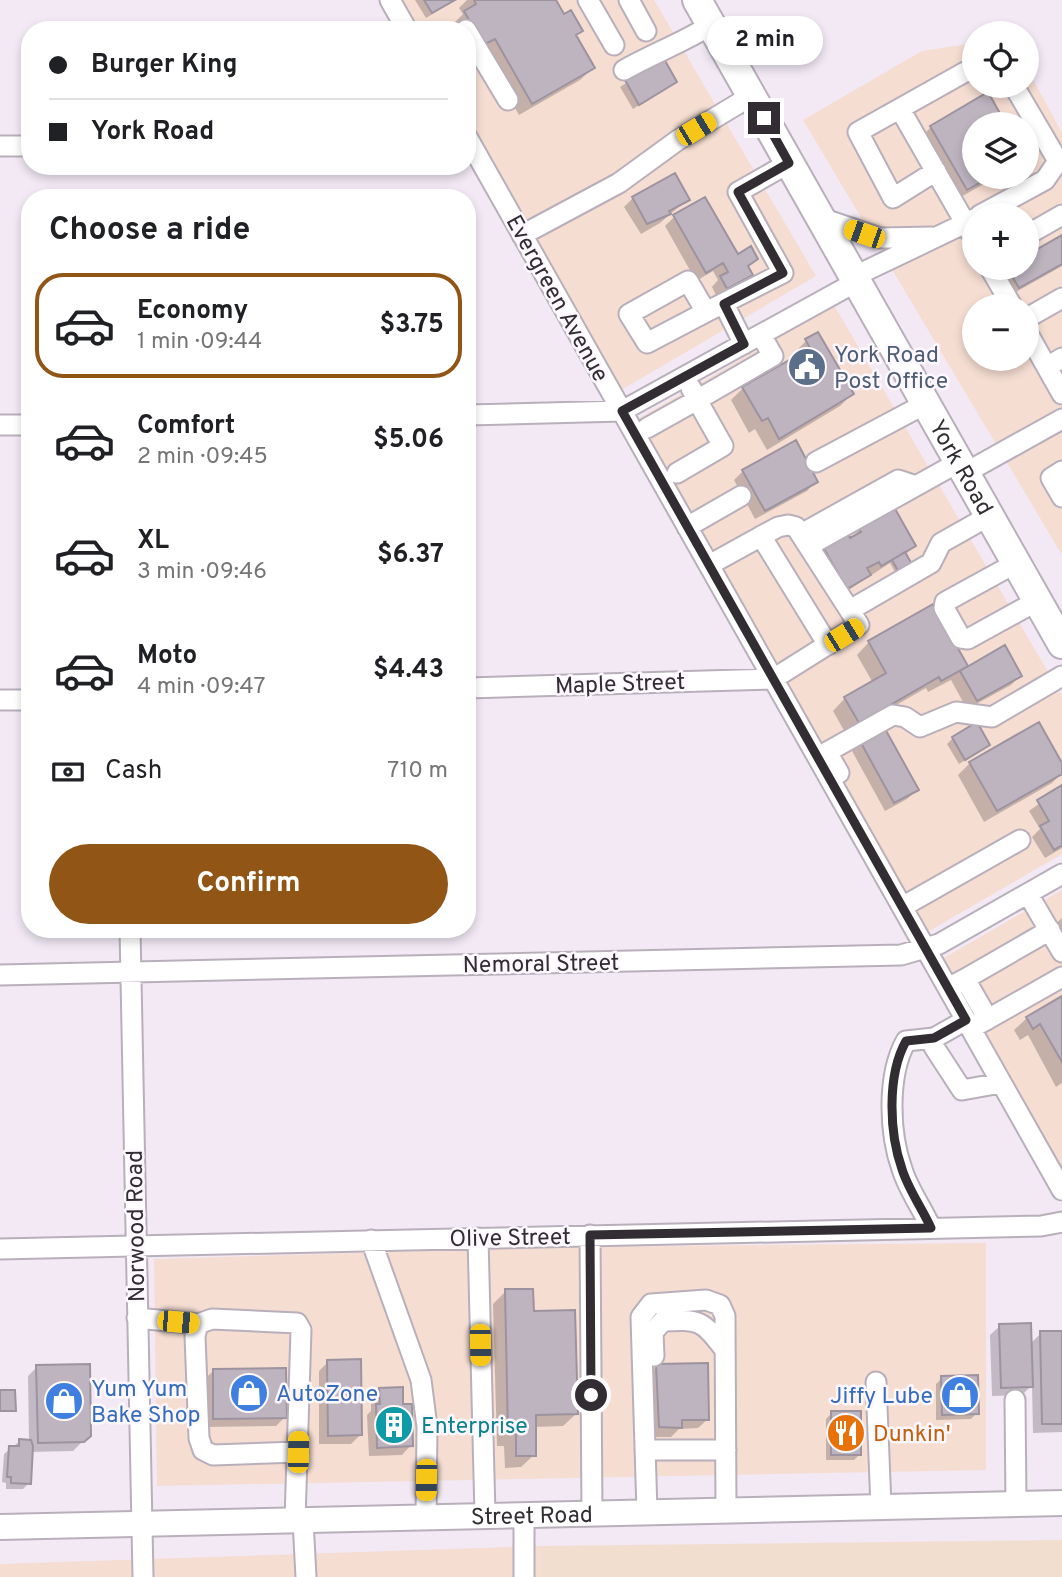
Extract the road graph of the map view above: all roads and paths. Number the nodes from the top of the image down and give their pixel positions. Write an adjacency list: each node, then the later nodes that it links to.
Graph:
1 (390, 0): 5 (street)
2 (588, 0): 8 (street)
3 (629, 0): 7 (street)
4 (697, 0): 6 (highway, York Road)
5 (402, 21)
6 (711, 25): 10 (street); 12 (highway, York Road)
7 (646, 31)
8 (614, 45)
9 (476, 47): 14 (street)
10 (624, 71)
11 (962, 74): 15 (street)
12 (751, 96): 19 (highway, York Road); 27 (street)
13 (1021, 98): 21 (street)
14 (508, 100)
15 (900, 108): 20 (street); 20 (street)
16 (0, 146): 17 (street)
17 (21, 146)
18 (476, 153): 27 (street, Evergreen Avenue)
19 (789, 163): 24 (highway, York Road); 31 (street)
20 (936, 172): 22 (street)
21 (1008, 203)
22 (962, 208)
23 (1062, 215): 26 (street)
24 (821, 218): 28 (street); 29 (highway, York Road)
25 (962, 228): 28 (street)
26 (1039, 228)
27 (522, 234): 41 (street, Evergreen Avenue)
28 (936, 237): 29 (street)
29 (855, 279): 34 (street); 40 (highway, York Road)
30 (1062, 298): 32 (street)
31 (724, 304): 33 (street); 34 (street)
32 (1039, 311)
33 (706, 312)
34 (752, 340): 37 (street); 39 (street)
35 (1039, 345): 36 (street)
36 (1054, 362): 38 (street)
37 (684, 377): 39 (street); 41 (street)
38 (1062, 394)
39 (697, 400): 46 (street); 50 (street)
40 (925, 404): 47 (street); 48 (highway, York Road)
41 (622, 411): 42 (street); 54 (street, Evergreen Avenue)
42 (476, 415)
43 (1062, 419): 48 (street)
44 (0, 425): 45 (street)
45 (21, 425)
46 (647, 428)
47 (817, 462)
48 (962, 467): 53 (highway, York Road); 56 (street)
49 (1062, 471): 52 (street)
50 (677, 473)
51 (741, 496): 54 (street)
52 (1062, 497)
53 (989, 516): 57 (highway, York Road); 60 (street)
54 (687, 527): 58 (street, Evergreen Avenue)
55 (761, 537): 56 (street); 58 (street); 62 (street)
56 (806, 539): 60 (street)
57 (1016, 563): 59 (highway, York Road); 59 (street)
58 (709, 565): 64 (street, Evergreen Avenue)
59 (1037, 601): 61 (highway, York Road)
60 (850, 610): 62 (street)
61 (1062, 644)
62 (828, 645): 64 (street)
63 (1062, 676): 68 (street)
64 (773, 679): 65 (street, Maple Street); 68 (street, Evergreen Avenue)
65 (476, 688)
66 (0, 700): 67 (street)
67 (21, 700)
68 (835, 789): 72 (street, Evergreen Avenue)
69 (1020, 840): 72 (street)
70 (1062, 874): 71 (street, Nemoral Street)
71 (1028, 894): 73 (street); 75 (street, Nemoral Street)
72 (902, 907): 75 (street, Evergreen Avenue)
73 (1049, 930): 76 (street); 80 (street)
74 (130, 938): 77 (street, Norwood Road)
75 (925, 948): 77 (street, Nemoral Street); 80 (street, Evergreen Avenue)
76 (1062, 952)
77 (131, 972): 78 (street, Nemoral Street); 92 (street, Norwood Road)
78 (0, 975)
79 (1062, 977): 81 (street)
80 (957, 984): 81 (street); 82 (street, Evergreen Avenue)
81 (988, 1019): 82 (street)
82 (966, 1020): 83 (street); 84 (street, Evergreen Avenue)
83 (934, 1038): 84 (street); 88 (street)
84 (1001, 1083): 85 (street, Evergreen Avenue)
85 (1057, 1168): 86 (street, Evergreen Avenue)
86 (1062, 1190)
87 (1062, 1222): 88 (street, Olive Street)
88 (931, 1228): 89 (street, Olive Street)
89 (590, 1235): 90 (street, Olive Street); 106 (street)
90 (478, 1238): 91 (street, Olive Street); 108 (street)
91 (371, 1240): 92 (street, Olive Street); 109 (street)
92 (136, 1246): 93 (street, Olive Street); 94 (street, Norwood Road)
93 (0, 1249)
94 (137, 1318): 95 (street); 111 (street, Norwood Road)
95 (198, 1324): 100 (street); 100 (street)
96 (876, 1382): 103 (street)
97 (1015, 1400): 102 (street)
98 (644, 1444): 99 (street); 99 (street); 105 (street)
99 (726, 1450): 104 (street)
100 (298, 1452): 110 (street)
101 (1062, 1503): 102 (main road, Street Road)
102 (1016, 1504): 103 (main road, Street Road)
103 (881, 1507): 104 (main road, Street Road)
104 (726, 1510): 105 (main road, Street Road)
105 (647, 1512): 106 (main road, Street Road)
106 (592, 1513): 107 (main road, Street Road)
107 (524, 1515): 108 (main road, Street Road); 115 (street)
108 (485, 1516): 109 (main road, Street Road)
109 (426, 1517): 110 (main road, Street Road)
110 (299, 1520): 111 (main road, Street Road); 114 (street)
111 (142, 1523): 112 (main road, Street Road); 113 (street, Norwood Road)
112 (0, 1527)
113 (143, 1577)
114 (306, 1577)
115 (524, 1577)

